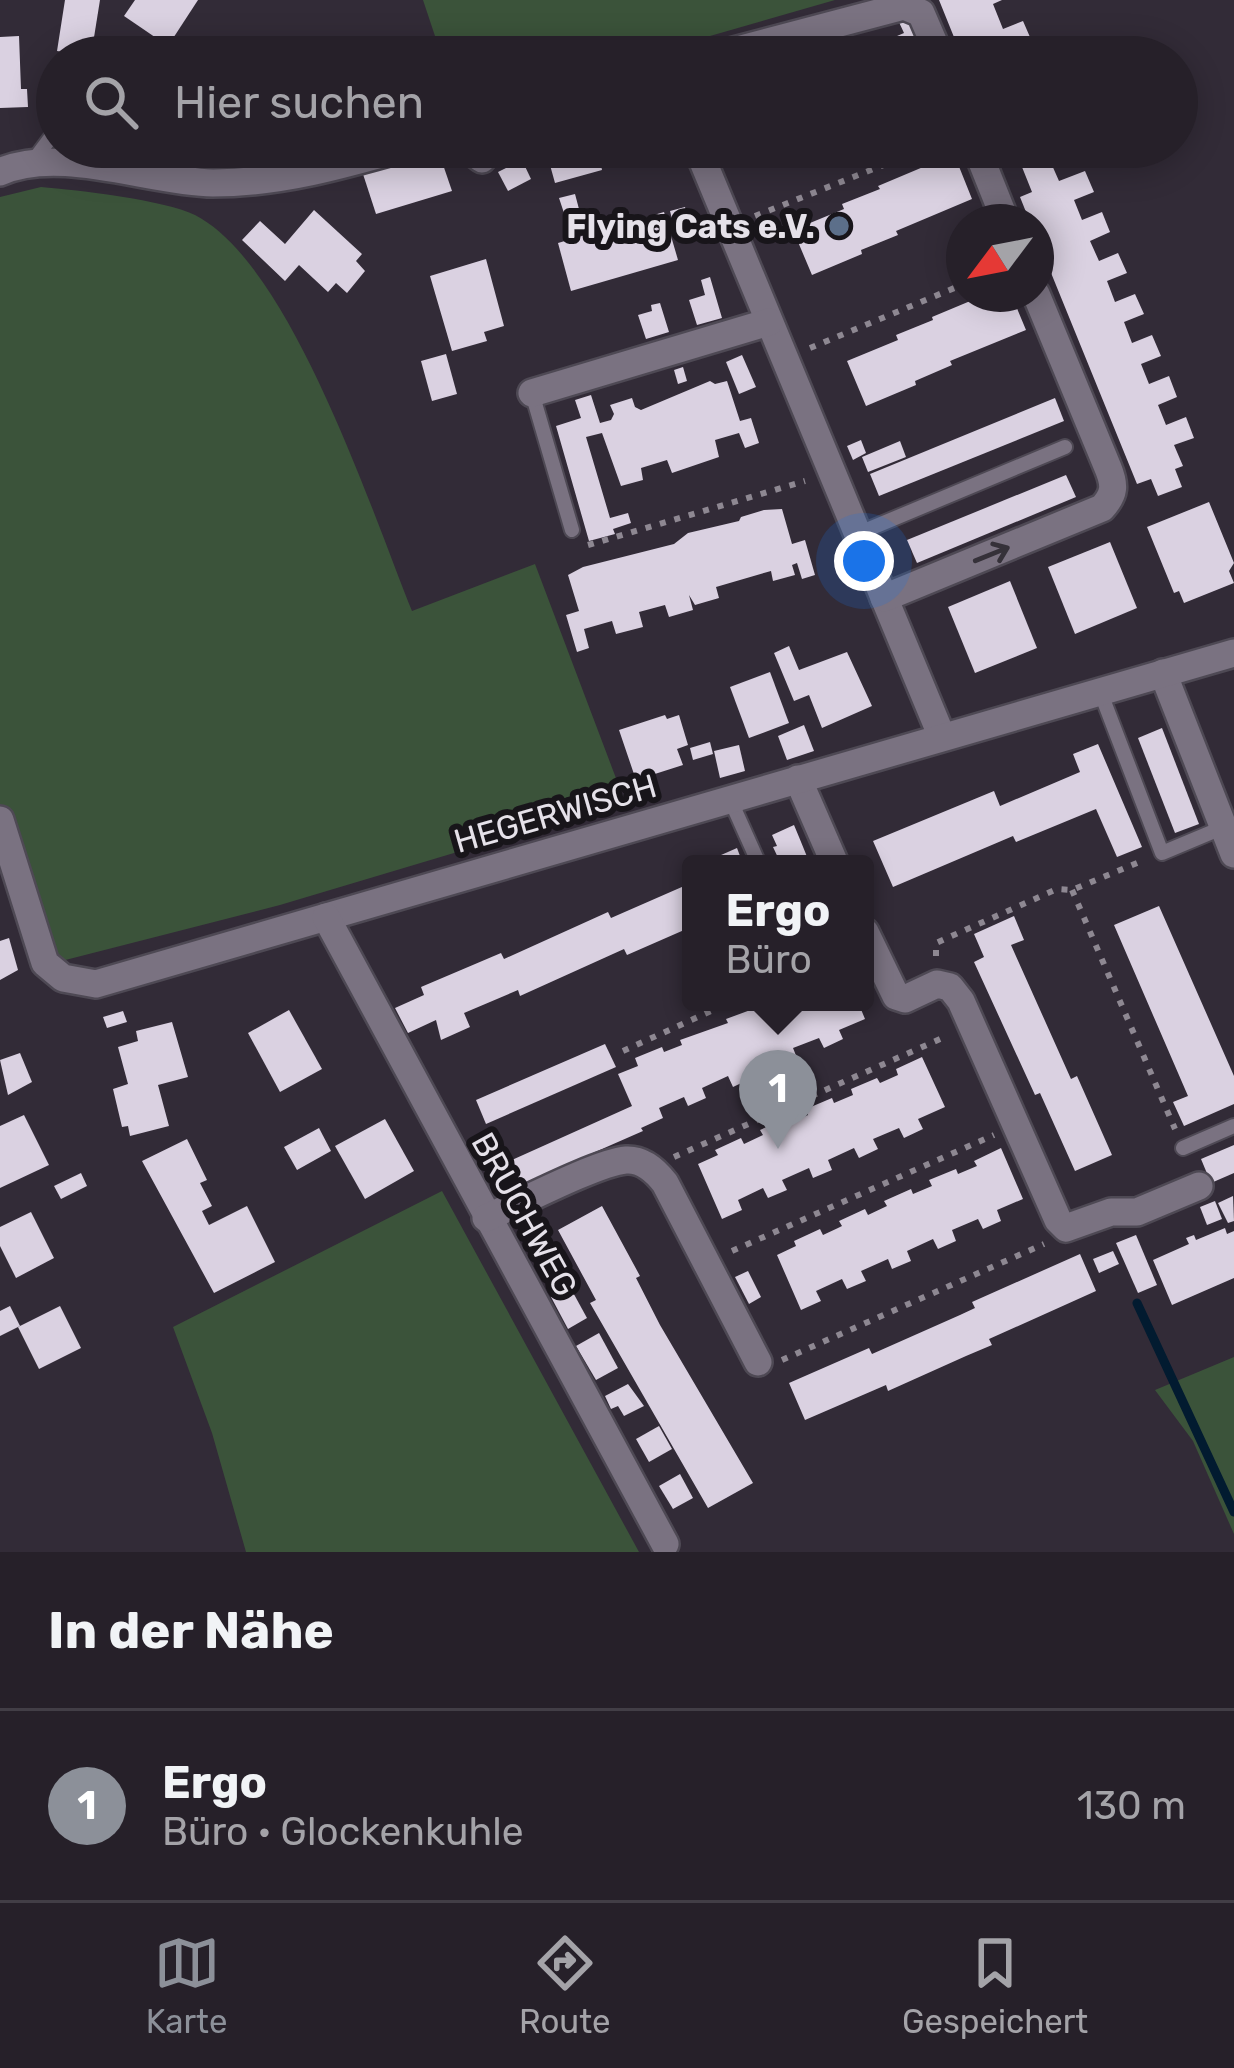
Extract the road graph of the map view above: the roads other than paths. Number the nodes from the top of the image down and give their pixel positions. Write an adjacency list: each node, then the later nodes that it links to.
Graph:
1 (790, 36): 2 (street)
2 (931, 36)
3 (36, 157): 4 (lane)
4 (31, 164): 5 (street); 10 (street)
5 (36, 164)
6 (98, 168): 7 (street)
7 (336, 168)
8 (706, 168): 13 (street)
9 (984, 168): 11 (street)
10 (0, 172)
11 (999, 204)
12 (1043, 312): 18 (street, one-way to 12)
13 (769, 322): 14 (street); 17 (street)
14 (532, 393): 16 (lane)
15 (1065, 447): 17 (lane)
16 (572, 530)
17 (857, 534): 18 (street)
18 (884, 598): 22 (street)
19 (1234, 653): 20 (street, HEGERWISCH)
20 (1163, 673): 21 (street, HEGERWISCH); 26 (street)
21 (1100, 691): 22 (street, HEGERWISCH); 26 (lane)
22 (942, 737): 23 (street, HEGERWISCH)
23 (798, 779): 24 (street, HEGERWISCH); 28 (street)
24 (730, 799): 27 (lane); 29 (street, HEGERWISCH)
25 (0, 820): 29 (street, HEGERWISCH)
26 (1229, 841)
27 (755, 855)
28 (831, 855)
29 (326, 917): 34 (street, BRUCHWEG)
30 (874, 951): 33 (street)
31 (1234, 1126): 32 (lane)
32 (1184, 1148)
33 (1199, 1186)
34 (486, 1218): 35 (street); 36 (street, BRUCHWEG)
35 (758, 1362)
36 (664, 1544)

